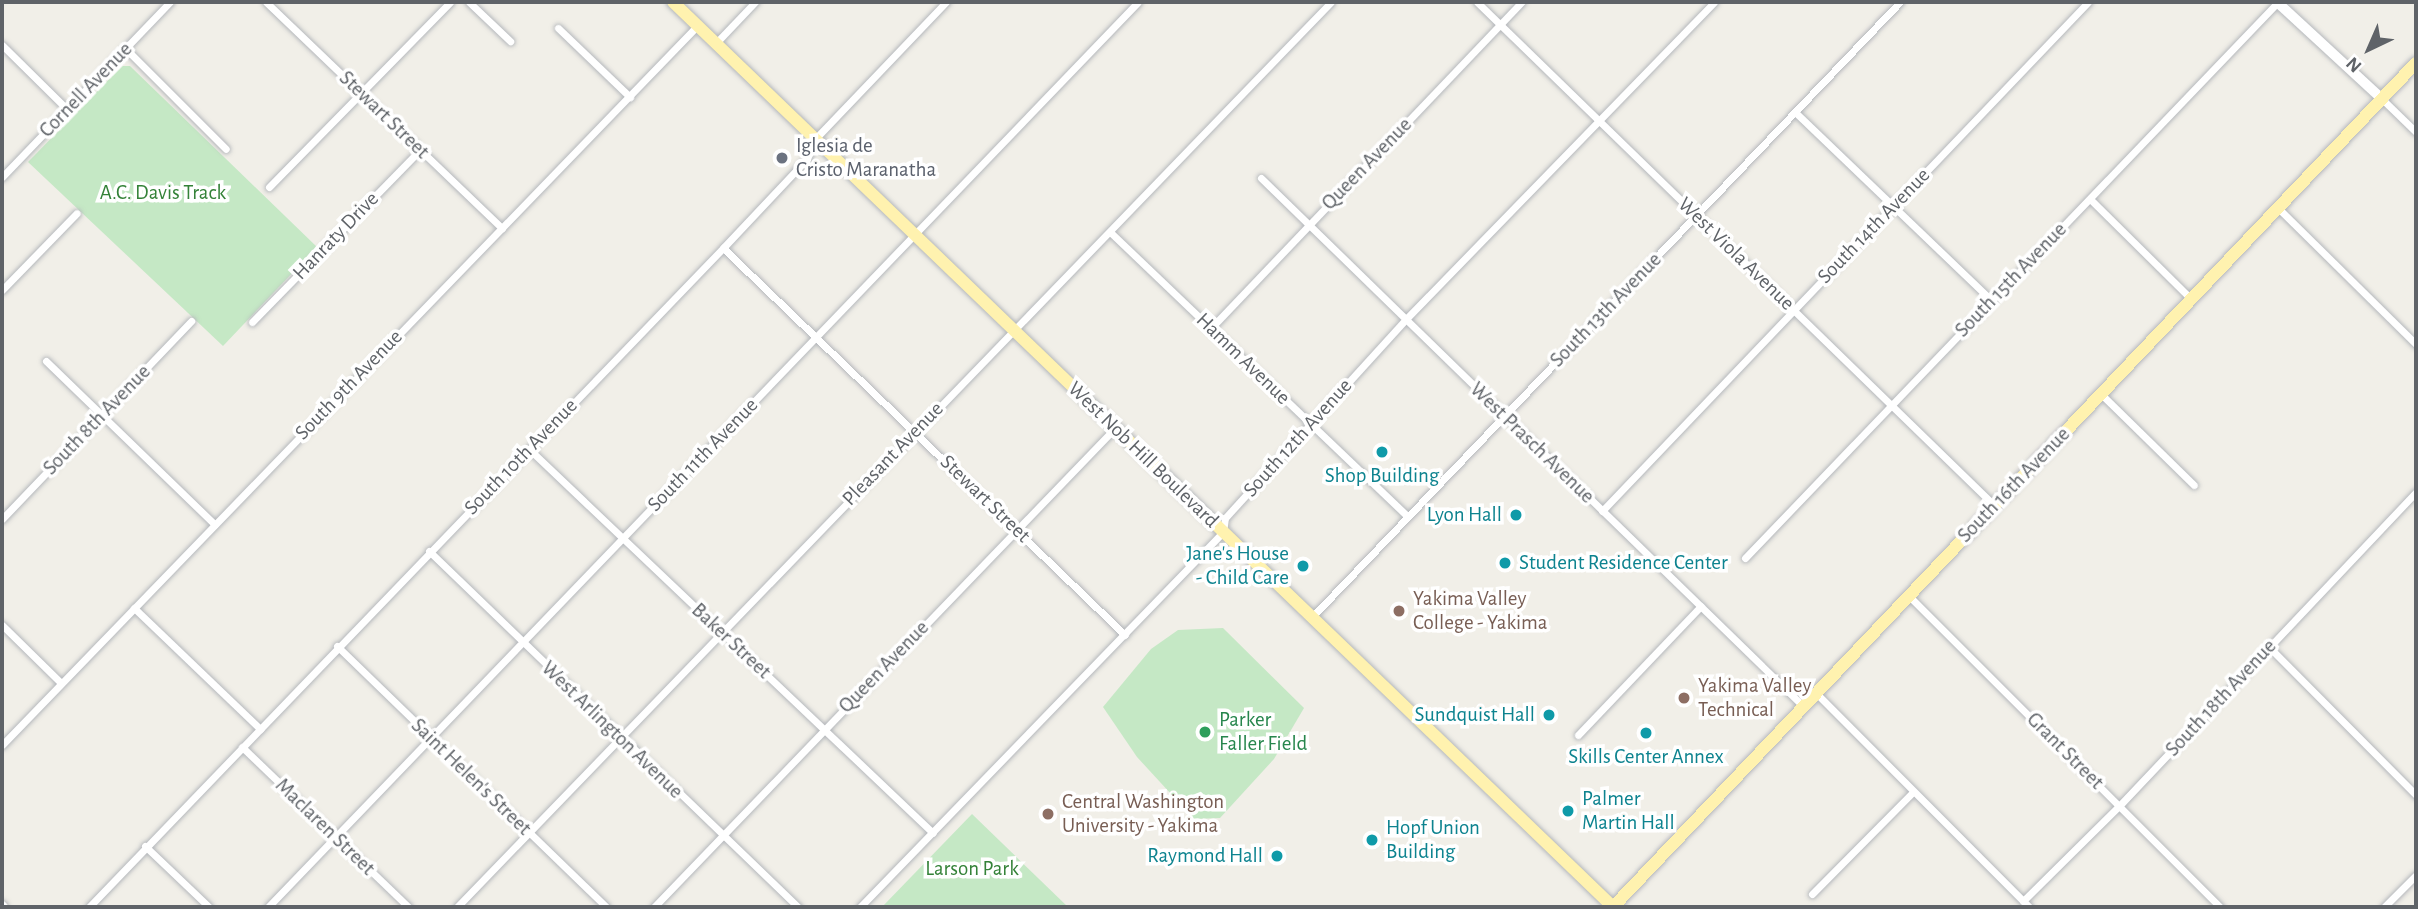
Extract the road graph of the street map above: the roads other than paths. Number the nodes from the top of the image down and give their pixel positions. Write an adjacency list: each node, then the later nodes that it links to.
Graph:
1 (170, 2): 22 (street, Cornell Avenue)
2 (266, 2): 24 (street, Stewart Street)
3 (450, 2): 24 (street)
4 (469, 2): 19 (street)
5 (673, 2): 17 (main road, West Nob Hill Boulevard)
6 (755, 2): 20 (street)
7 (946, 2): 31 (street, South 10th Avenue)
8 (1138, 2): 45 (street, South 11th Avenue)
9 (1331, 2): 44 (street, Pleasant Avenue)
10 (1477, 2): 16 (street, West Viola Avenue)
11 (1522, 2): 16 (street, Queen Avenue)
12 (1714, 2): 29 (street, South 12th Avenue)
13 (1900, 2): 28 (street, South 13th Avenue)
14 (2088, 2): 38 (street, South 14th Avenue)
15 (2277, 2): 26 (street); 37 (street, South 15th Avenue)
16 (1501, 24): 29 (street, West Viola Avenue); 42 (street, Queen Avenue)
17 (697, 26): 20 (main road, West Nob Hill Boulevard); 25 (street, South 9th Avenue)
18 (558, 28): 25 (street)
19 (510, 41)
20 (716, 43): 31 (main road, West Nob Hill Boulevard)
21 (2, 46): 27 (street)
22 (125, 49): 27 (street, Cornell Avenue); 32 (street)
23 (2416, 63): 26 (main road, South 16th Avenue)
24 (359, 91): 33 (street, Stewart Street); 36 (street)
25 (630, 97): 43 (street, South 9th Avenue)
26 (2382, 99): 30 (street); 39 (main road, South 16th Avenue)
27 (67, 109): 34 (street, Cornell Avenue)
28 (1795, 112): 38 (street); 41 (street, South 13th Avenue)
29 (1601, 121): 41 (street, West Viola Avenue); 51 (street, South 12th Avenue)
30 (2416, 132)
31 (815, 139): 45 (main road, West Nob Hill Boulevard); 46 (street, South 10th Avenue)
32 (226, 149)
33 (420, 150): 43 (street, Stewart Street); 53 (street, Hanraty Drive)
34 (2, 177)
35 (1261, 178): 42 (street, West Prasch Avenue)
36 (269, 187)
37 (2090, 200): 48 (street); 49 (street, South 15th Avenue)
38 (1892, 206): 49 (street); 50 (street, South 14th Avenue)
39 (2278, 208): 48 (main road, South 16th Avenue); 57 (street)
40 (77, 213): 47 (street)
41 (1696, 216): 50 (street, West Viola Avenue); 62 (street, South 13th Avenue)
42 (1310, 224): 51 (street, West Prasch Avenue); 54 (street, Queen Avenue)
43 (502, 228): 73 (street, South 9th Avenue)
44 (1110, 232): 54 (street, Hamm Avenue); 55 (street, Pleasant Avenue)
45 (914, 234): 55 (main road, West Nob Hill Boulevard); 56 (street, South 11th Avenue)
46 (723, 248): 56 (street, Stewart Street); 66 (street, South 10th Avenue)
47 (2, 290)
48 (2191, 299): 59 (main road, South 16th Avenue)
49 (1991, 300): 60 (street, South 15th Avenue)
50 (1793, 310): 60 (street, West Viola Avenue); 70 (street, South 14th Avenue)
51 (1406, 319): 62 (street, West Prasch Avenue); 63 (street, South 12th Avenue)
52 (191, 321): 61 (street, South 8th Avenue)
53 (252, 322)
54 (1212, 327): 63 (street, Hamm Avenue)
55 (1013, 329): 64 (main road, West Nob Hill Boulevard); 65 (street, Pleasant Avenue)
56 (817, 337): 65 (street, Stewart Street); 76 (street, South 11th Avenue)
57 (2416, 344)
58 (46, 361): 61 (street)
59 (2101, 394): 67 (street); 69 (main road, South 16th Avenue)
60 (1891, 407): 69 (street, West Viola Avenue); 78 (street, South 15th Avenue)
61 (101, 416): 72 (street, South 8th Avenue); 73 (street)
62 (1504, 417): 70 (street, West Prasch Avenue); 71 (street, South 13th Avenue)
63 (1309, 424): 71 (street, Hamm Avenue); 75 (street, South 12th Avenue)
64 (1115, 428): 74 (street, Queen Avenue); 75 (main road, West Nob Hill Boulevard)
65 (914, 431): 74 (street, Stewart Street); 84 (street, Pleasant Avenue)
66 (529, 449): 76 (street, Baker Street); 77 (street, South 10th Avenue)
67 (2194, 485)
68 (2416, 492): 88 (street, South 18th Avenue)
69 (1995, 506): 79 (main road, South 16th Avenue)
70 (1602, 511): 80 (street, West Prasch Avenue)
71 (1407, 516): 82 (street, South 13th Avenue)
72 (2, 519)
73 (215, 525): 81 (street, South 9th Avenue)
74 (1017, 529): 85 (street, Stewart Street); 93 (street, Queen Avenue)
75 (1223, 532): 82 (main road, West Nob Hill Boulevard); 85 (street, South 12th Avenue)
76 (623, 538): 84 (street, Baker Street); 86 (street, South 11th Avenue)
77 (429, 551): 86 (street, West Arlington Avenue); 87 (street, South 10th Avenue)
78 (1745, 558)
79 (1909, 596): 90 (main road, South 16th Avenue); 101 (street, Grant Street)
80 (1702, 606): 91 (street, West Prasch Avenue); 94 (street)
81 (134, 608): 89 (street, South 9th Avenue); 92 (street)
82 (1312, 617): 120 (main road, West Nob Hill Boulevard)
83 (2, 625): 89 (street)
84 (722, 632): 93 (street, Baker Street); 95 (street, Pleasant Avenue)
85 (1125, 635): 103 (street, South 12th Avenue)
86 (523, 643): 95 (street, West Arlington Avenue); 96 (street, South 11th Avenue)
87 (337, 646): 92 (street, South 10th Avenue); 96 (street, Saint Helen's Street)
88 (2269, 647): 100 (street); 101 (street, South 18th Avenue)
89 (60, 682): 97 (street, South 9th Avenue)
90 (1815, 694): 91 (main road, South 16th Avenue); 99 (street)
91 (1803, 706): 120 (main road, South 16th Avenue)
92 (260, 729): 98 (street, South 10th Avenue)
93 (825, 729): 103 (street, Baker Street); 104 (street, Queen Avenue)
94 (1578, 734)
95 (620, 737): 102 (street, Pleasant Avenue); 104 (street, West Arlington Avenue)
96 (431, 738): 102 (street, Saint Helen's Street); 105 (street, South 11th Avenue)
97 (2, 746)
98 (242, 747): 105 (street, Maclaren Street); 106 (street, South 10th Avenue)
99 (1913, 792): 108 (street); 110 (street)
100 (2416, 795)
101 (2120, 805): 110 (street, South 18th Avenue); 121 (street, Grant Street)
102 (528, 832): 115 (street, Pleasant Avenue); 116 (street, Saint Helen's Street)
103 (933, 833): 119 (street, South 12th Avenue)
104 (722, 836): 117 (street, Queen Avenue); 118 (street, West Arlington Avenue)
105 (336, 838): 113 (street, South 11th Avenue); 114 (street, Maclaren Street)
106 (145, 846): 111 (street, South 10th Avenue); 112 (street)
107 (2416, 876): 109 (street)
108 (1812, 894)
109 (2391, 900): 122 (street); 123 (street)
110 (2026, 904)
111 (89, 907)
112 (209, 907)
113 (268, 907)
114 (408, 907)
115 (457, 907)
116 (606, 907)
117 (654, 907)
118 (798, 907)
119 (860, 907)
120 (1613, 907)
121 (2220, 907)
122 (2384, 907)
123 (2398, 907)

